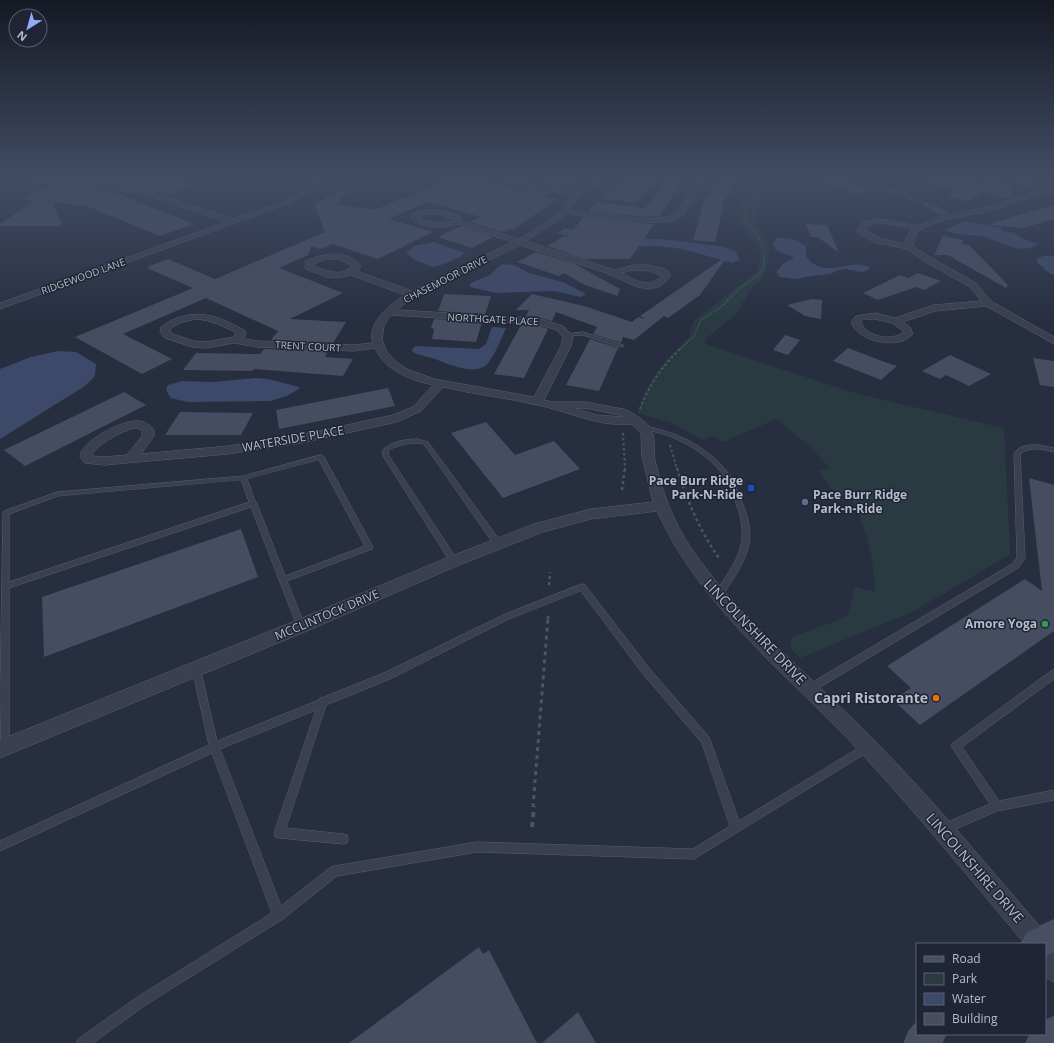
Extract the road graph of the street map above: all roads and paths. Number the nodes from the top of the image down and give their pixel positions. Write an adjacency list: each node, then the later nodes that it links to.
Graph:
1 (224, 226): 15 (street, RIDGEWOOD LANE)
2 (470, 226): 9 (street)
3 (545, 226): 9 (street, CHASEMOOR DRIVE)
4 (750, 226): 25 (path)
5 (865, 226): 10 (street)
6 (909, 226): 8 (street)
7 (923, 226): 8 (street)
8 (917, 228): 10 (street)
9 (521, 241): 12 (street); 13 (street, CHASEMOOR DRIVE)
10 (909, 247): 14 (street)
11 (352, 272): 11 (street); 13 (street)
12 (614, 273): 12 (street)
13 (412, 294): 16 (street, CHASEMOOR DRIVE)
14 (988, 303): 17 (street); 20 (street)
15 (0, 306)
16 (389, 312): 18 (street, NORTHGATE PLACE); 21 (street, CHASEMOOR DRIVE)
17 (895, 321)
18 (567, 335): 22 (lane); 24 (street)
19 (238, 341): 19 (street, TRENT COURT); 21 (street, TRENT COURT)
20 (1054, 341)
21 (379, 345): 23 (street)
22 (621, 346)
23 (440, 384): 24 (street); 29 (street, WATERSIDE PLACE)
24 (537, 402): 25 (street)
25 (631, 420): 26 (street); 31 (path)
26 (644, 428): 33 (street, LINCOLNSHIRE DRIVE); 41 (lane)
27 (669, 442): 35 (path)
28 (1054, 450): 46 (lane)
29 (131, 458): 29 (street, WATERSIDE PLACE)
30 (243, 478): 32 (lane); 38 (lane); 40 (lane)
31 (622, 490)
32 (254, 504): 38 (lane); 40 (lane)
33 (661, 506): 34 (street, MCCLINTOCK DRIVE); 41 (street, LINCOLNSHIRE DRIVE)
34 (498, 544): 36 (street, MCCLINTOCK DRIVE); 36 (lane)
35 (719, 558)
36 (454, 561): 43 (street, MCCLINTOCK DRIVE)
37 (550, 572): 39 (path)
38 (283, 580): 43 (lane)
39 (549, 585)
40 (6, 586): 50 (lane)
41 (718, 596): 46 (street, LINCOLNSHIRE DRIVE)
42 (548, 608): 53 (path)
43 (301, 626): 44 (street, MCCLINTOCK DRIVE)
44 (196, 668): 48 (lane); 50 (street, MCCLINTOCK DRIVE)
45 (1054, 674): 52 (lane)
46 (809, 689): 49 (street, LINCOLNSHIRE DRIVE)
47 (323, 701): 48 (lane); 54 (lane); 56 (lane)
48 (214, 747): 57 (lane); 58 (lane)
49 (868, 747): 54 (lane); 55 (street, LINCOLNSHIRE DRIVE)
50 (2, 748)
51 (1054, 795): 52 (lane)
52 (997, 806): 55 (lane)
53 (532, 827)
54 (736, 828): 58 (lane)
55 (943, 830): 59 (street, LINCOLNSHIRE DRIVE)
56 (343, 839)
57 (0, 846)
58 (279, 915): 64 (lane)
59 (1041, 943)
60 (1046, 951): 61 (street, LINCOLNSHIRE DRIVE)
61 (1054, 970)
62 (1054, 1034): 66 (street)
63 (928, 1035): 65 (street)
64 (82, 1043)
65 (921, 1043)
66 (1043, 1043)

